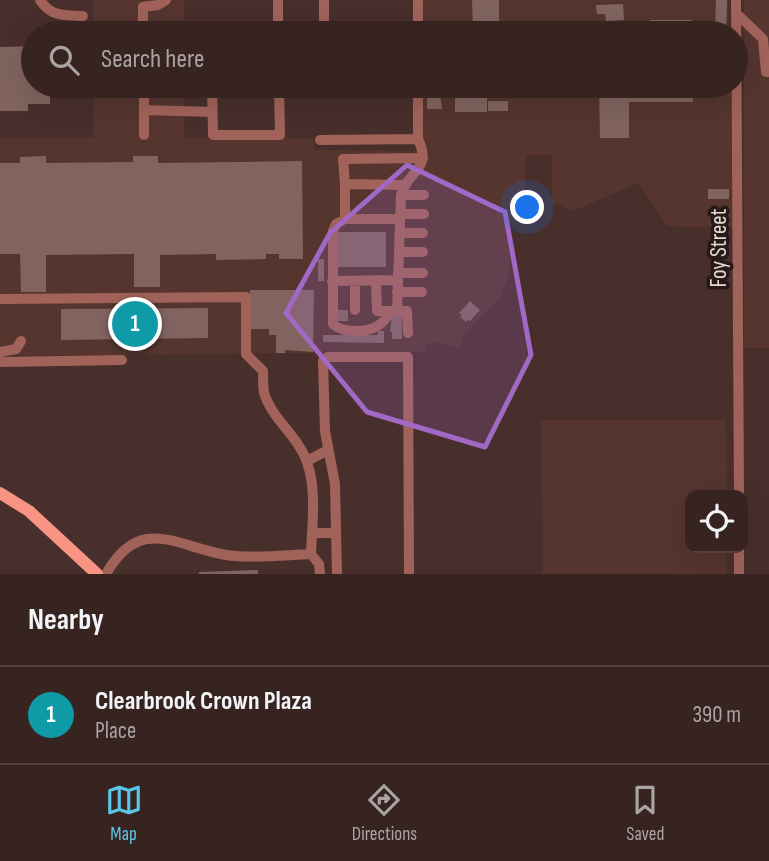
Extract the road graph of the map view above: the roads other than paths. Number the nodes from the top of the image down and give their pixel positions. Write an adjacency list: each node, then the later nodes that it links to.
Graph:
1 (40, 0): 9 (street)
2 (166, 0): 7 (street)
3 (278, 0): 10 (street)
4 (324, 0): 11 (street)
5 (418, 0): 12 (street)
6 (737, 0): 8 (street, Foy Street)
7 (143, 4)
8 (737, 14): 13 (street, Foy Street); 14 (street)
9 (83, 16)
10 (278, 21)
11 (324, 21)
12 (418, 21)
13 (737, 21)
14 (744, 21)
15 (748, 25): 16 (street)
16 (769, 72)
17 (144, 98): 22 (street)
18 (212, 98): 23 (street)
19 (279, 98): 23 (street)
20 (418, 98): 25 (street)
21 (737, 98): 56 (street, Foy Street)
22 (144, 110): 23 (street); 24 (street)
23 (212, 112)
24 (144, 135)
25 (418, 139): 26 (street); 27 (street)
26 (320, 140)
27 (423, 158): 28 (street); 29 (street)
28 (345, 184): 29 (street); 34 (street)
29 (407, 185): 30 (street)
30 (401, 195): 31 (street); 33 (street)
31 (424, 195)
32 (424, 214): 33 (street)
33 (400, 217): 34 (street); 35 (street)
34 (345, 219): 42 (street)
35 (399, 233): 36 (street); 37 (street)
36 (423, 233)
37 (399, 252): 38 (street); 40 (street)
38 (423, 252)
39 (423, 273): 40 (street)
40 (397, 276): 41 (street); 44 (street)
41 (376, 280): 43 (street); 48 (street)
42 (332, 281): 43 (street); 48 (street)
43 (355, 281): 47 (street)
44 (397, 292): 45 (street); 48 (street)
45 (422, 292)
46 (0, 299): 55 (street)
47 (355, 310)
48 (394, 311): 49 (street)
49 (408, 333)
50 (21, 341): 51 (street)
51 (0, 352)
52 (122, 360): 53 (street)
53 (0, 362)
54 (328, 450): 55 (street); 59 (street); 66 (street)
55 (307, 461): 58 (street)
56 (738, 490)
57 (0, 493): 62 (main road)
58 (312, 533): 59 (street); 61 (street)
59 (336, 533): 65 (street)
60 (739, 553): 67 (street)
61 (312, 554): 63 (street); 64 (street)
62 (97, 574)
63 (106, 574)
64 (320, 574)
65 (337, 574)
66 (409, 574)
67 (739, 574)

